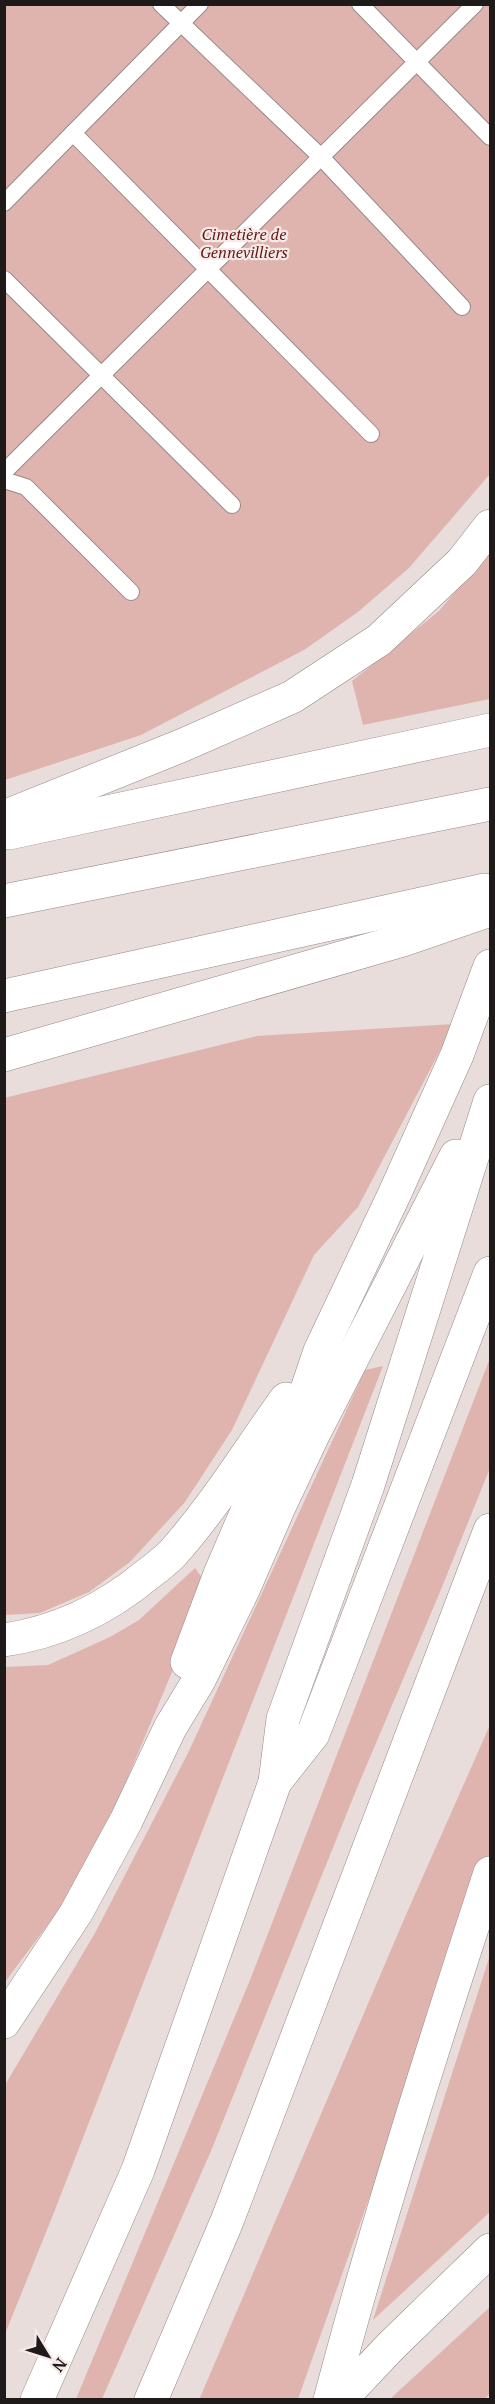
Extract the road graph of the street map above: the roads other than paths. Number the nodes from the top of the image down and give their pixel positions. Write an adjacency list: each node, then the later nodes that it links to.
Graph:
1 (161, 4): 5 (lane)
2 (200, 4): 5 (lane)
3 (360, 4): 6 (lane)
4 (475, 4): 6 (lane)
5 (181, 24): 7 (lane); 9 (lane)
6 (417, 62): 8 (lane); 9 (lane)
7 (73, 133): 10 (lane); 11 (lane)
8 (490, 136)
9 (321, 157): 11 (lane); 13 (lane)
10 (4, 202)
11 (209, 270): 14 (lane); 15 (lane)
12 (4, 279): 14 (lane)
13 (462, 307)
14 (101, 376): 16 (lane); 18 (lane)
15 (371, 434)
16 (4, 472)
17 (4, 480): 20 (lane)
18 (232, 505)
19 (490, 526): 23 (highway)
20 (131, 592)
21 (490, 730): 24 (highway)
22 (490, 804): 26 (highway)
23 (4, 817)
24 (4, 834)
25 (490, 892): 29 (highway)
26 (4, 902)
27 (490, 910): 30 (highway)
28 (490, 966): 34 (highway)
29 (4, 996)
30 (4, 1055)
31 (490, 1088): 37 (highway)
32 (490, 1101): 38 (highway)
33 (490, 1273): 38 (highway)
34 (320, 1351): 36 (highway); 37 (highway)
35 (490, 1530): 43 (highway)
36 (4, 1640)
37 (170, 1728): 40 (highway)
38 (275, 1782): 42 (highway)
39 (490, 1873): 44 (highway)
40 (4, 2022)
41 (490, 2250): 45 (highway)
42 (37, 2400)
43 (151, 2400)
44 (330, 2400)
45 (340, 2400)

